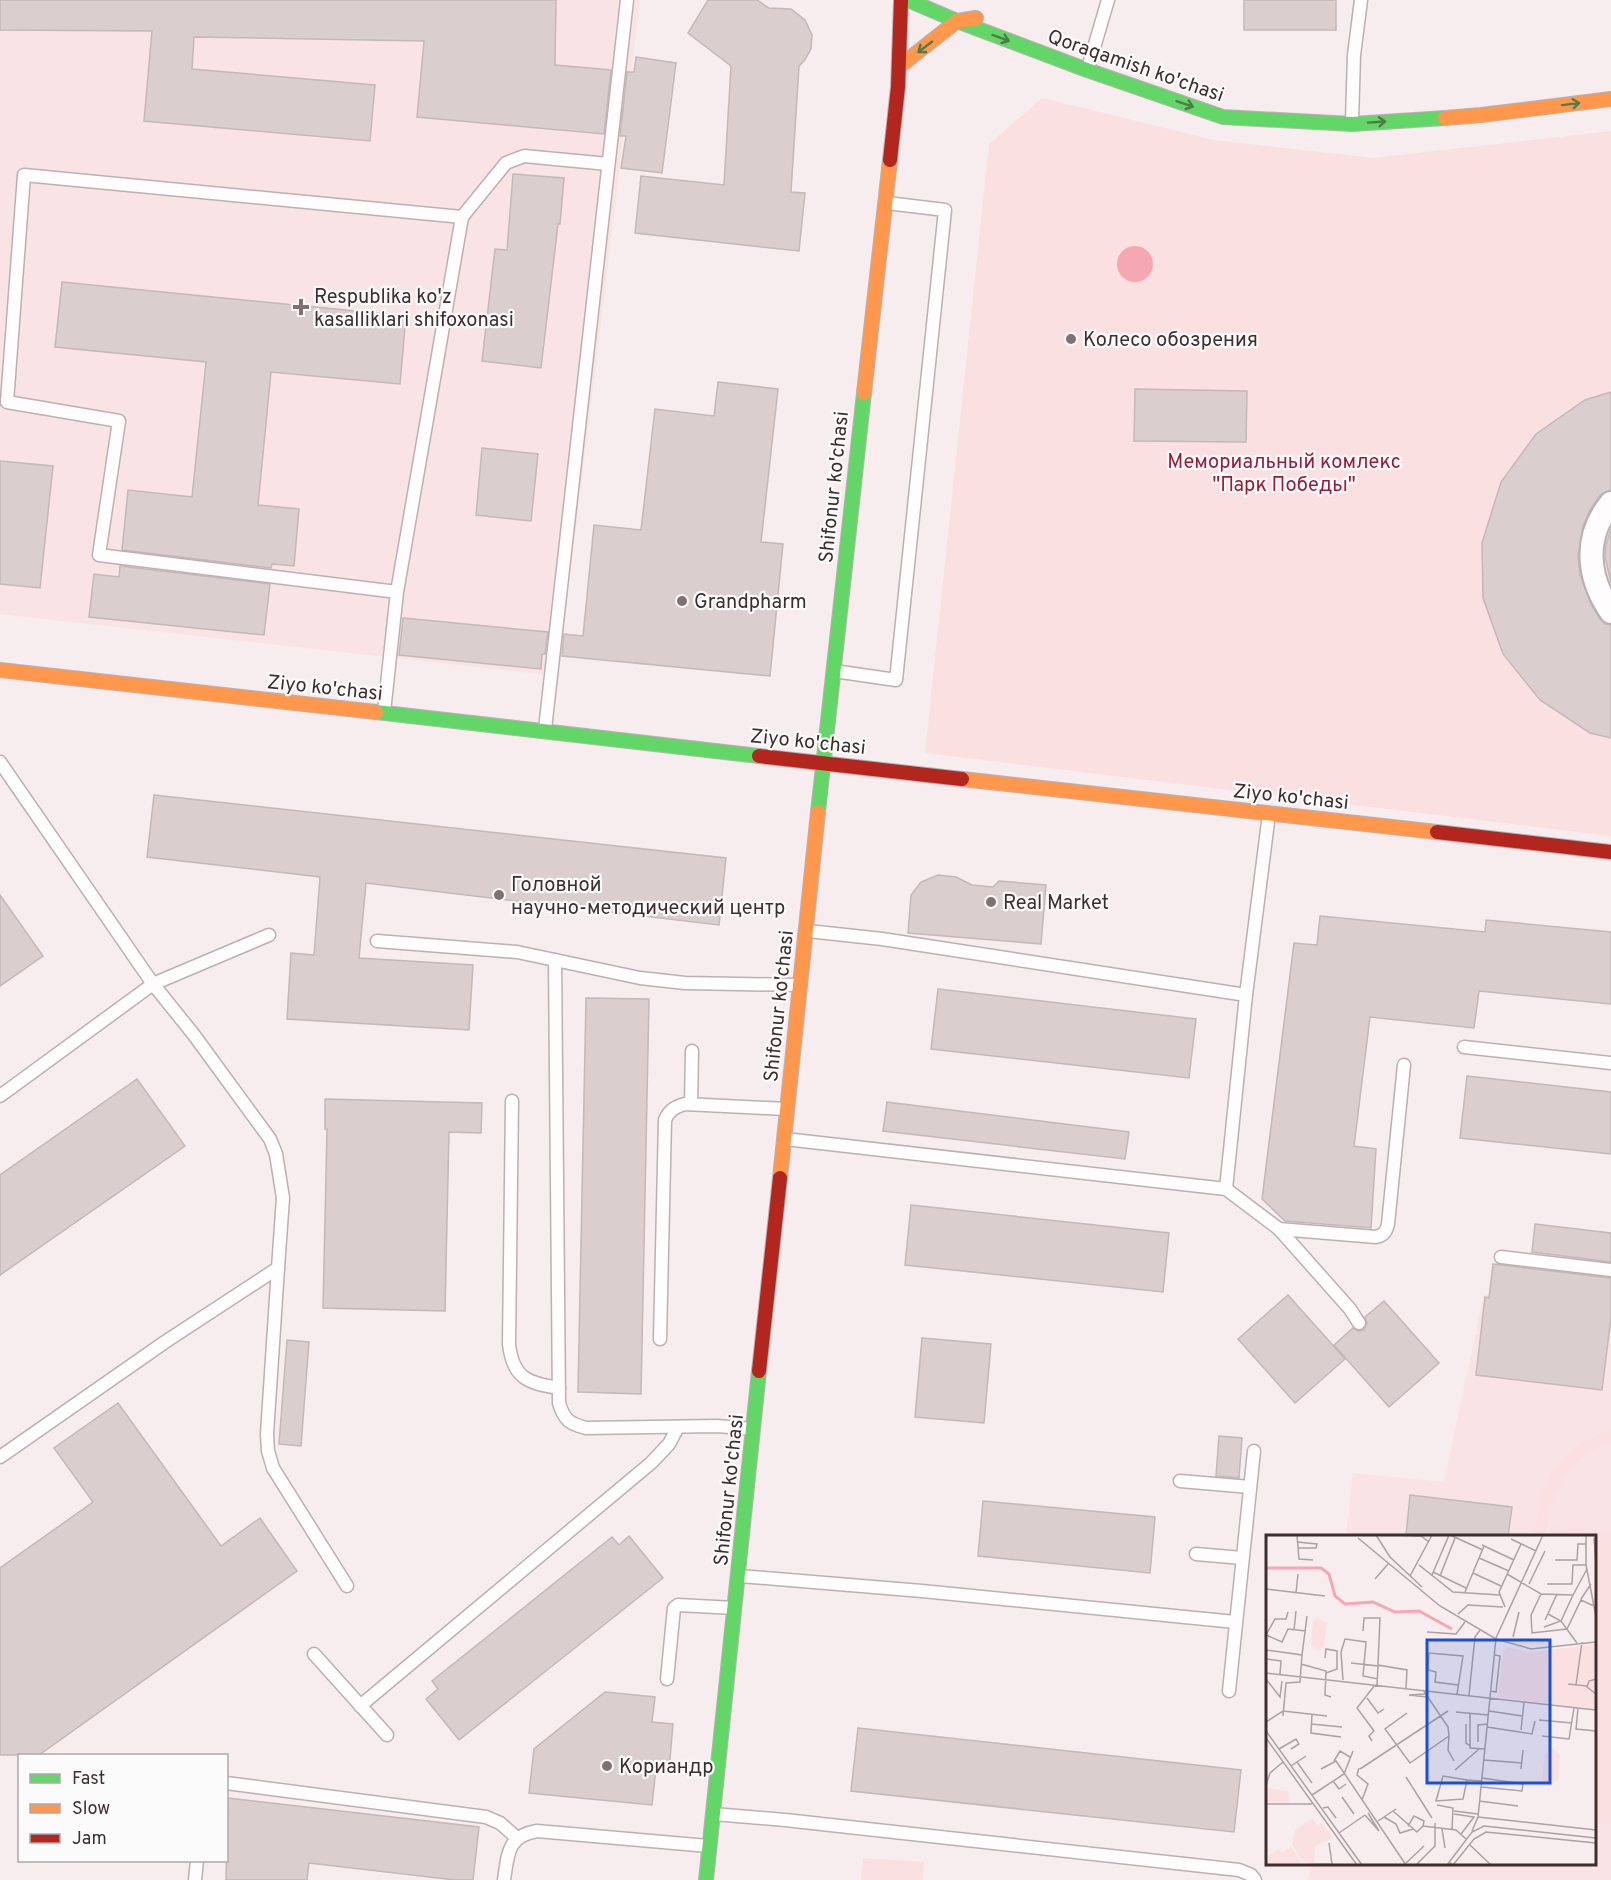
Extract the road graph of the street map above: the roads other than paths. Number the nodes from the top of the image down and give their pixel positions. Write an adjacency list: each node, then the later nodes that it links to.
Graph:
1 (627, 0): 12 (lane)
2 (901, 0): 8 (street, Shifonur ko'chasi)
3 (908, 0): 7 (street, Qoraqamish ko'chasi)
4 (1108, 0): 9 (lane)
5 (1361, 0): 11 (lane)
6 (963, 4): 7 (street)
7 (957, 21): 8 (street, one-way to 8); 9 (street, Qoraqamish ko'chasi, one-way to 9)
8 (900, 66): 13 (street, Shifonur ko'chasi)
9 (1087, 70): 11 (street, Qoraqamish ko'chasi, one-way to 11)
10 (1611, 99): 11 (street, Qoraqamish ko'chasi, one-way to 10)
11 (1352, 124)
12 (608, 164): 14 (lane); 21 (lane)
13 (885, 202): 19 (street, Shifonur ko'chasi); 19 (lane)
14 (462, 217): 16 (lane); 16 (lane)
15 (1611, 503): 17 (street)
16 (397, 592): 20 (lane)
17 (1611, 612)
18 (0, 670): 20 (street, Ziyo ko'chasi)
19 (833, 671): 23 (street, Shifonur ko'chasi)
20 (384, 713): 21 (street, Ziyo ko'chasi)
21 (545, 732): 23 (street, Ziyo ko'chasi)
22 (0, 762): 32 (lane)
23 (824, 763): 24 (street, Ziyo ko'chasi); 28 (street, Shifonur ko'chasi)
24 (1269, 813): 26 (street, Ziyo ko'chasi); 34 (lane)
25 (1482, 821): 26 (lane)
26 (1480, 837): 27 (street, Ziyo ko'chasi)
27 (1611, 852)
28 (806, 930): 33 (street, Shifonur ko'chasi); 34 (lane)
29 (269, 935): 32 (lane)
30 (377, 941): 31 (lane)
31 (555, 960): 33 (lane); 51 (lane)
32 (153, 984): 39 (lane); 47 (lane)
33 (799, 985): 42 (street, Shifonur ko'chasi)
34 (1246, 995): 44 (lane)
35 (1464, 1047): 37 (lane)
36 (692, 1051): 41 (lane)
37 (1611, 1064)
38 (1404, 1065): 45 (lane)
39 (0, 1096)
40 (512, 1101): 51 (lane)
41 (691, 1104): 42 (lane); 50 (lane)
42 (786, 1109): 43 (street, Shifonur ko'chasi)
43 (783, 1139): 44 (lane); 53 (street, Shifonur ko'chasi)
44 (1226, 1189): 45 (lane)
45 (1279, 1229): 49 (lane)
46 (1501, 1257): 48 (lane)
47 (278, 1268): 55 (lane); 61 (lane)
48 (1611, 1270)
49 (1359, 1323)
50 (660, 1339)
51 (559, 1388): 52 (lane)
52 (678, 1427): 53 (lane); 67 (lane)
53 (754, 1429): 60 (street, Shifonur ko'chasi)
54 (1254, 1451): 57 (lane)
55 (0, 1457)
56 (1180, 1481): 57 (lane)
57 (1250, 1487): 59 (lane)
58 (1196, 1554): 59 (lane)
59 (1242, 1558): 63 (lane)
60 (739, 1576): 62 (street, Shifonur ko'chasi); 63 (lane)
61 (347, 1586)
62 (735, 1608): 65 (lane); 70 (street, Shifonur ko'chasi)
63 (1235, 1622): 66 (lane)
64 (314, 1654): 67 (lane)
65 (667, 1679)
66 (1229, 1691)
67 (360, 1706): 68 (lane)
68 (387, 1735)
69 (228, 1783): 71 (lane)
70 (712, 1814): 72 (street, Shifonur ko'chasi); 77 (lane)
71 (517, 1838): 72 (lane); 75 (lane)
72 (709, 1846): 76 (street, Shifonur ko'chasi)
73 (197, 1862): 74 (lane)
74 (195, 1880)
75 (504, 1880)
76 (706, 1880)
77 (1255, 1880)

